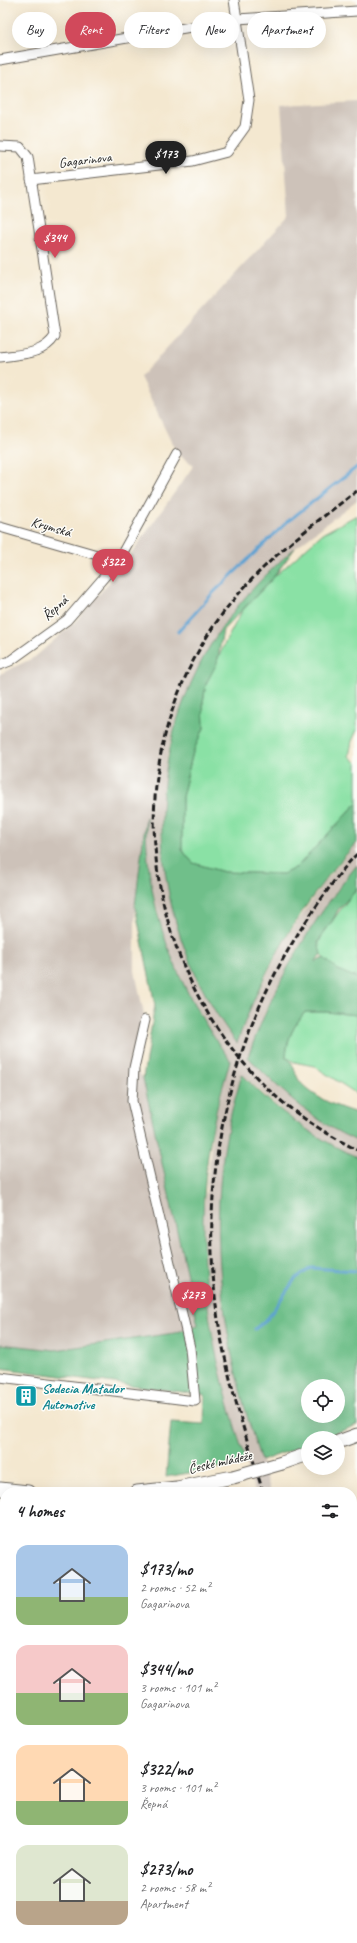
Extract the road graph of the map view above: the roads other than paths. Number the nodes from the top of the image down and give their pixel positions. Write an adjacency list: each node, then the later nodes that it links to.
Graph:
1 (234, 0): 3 (street, Gagarinova)
2 (357, 11): 4 (street)
3 (236, 12)
4 (239, 19)
5 (191, 27): 7 (street)
6 (239, 32): 9 (street, Gagarinova)
7 (0, 60)
8 (0, 146): 9 (street)
9 (31, 180): 10 (street)
10 (0, 357)
11 (177, 454): 13 (street, Řepná)
12 (0, 526): 13 (street, Krymská)
13 (118, 561): 14 (street, Řepná)
14 (0, 665)
15 (145, 1020): 16 (street)
16 (0, 1377)
17 (357, 1435): 18 (street)
18 (345, 1439)
19 (301, 1457): 20 (street, České mládeže, bridge)
20 (181, 1487)

